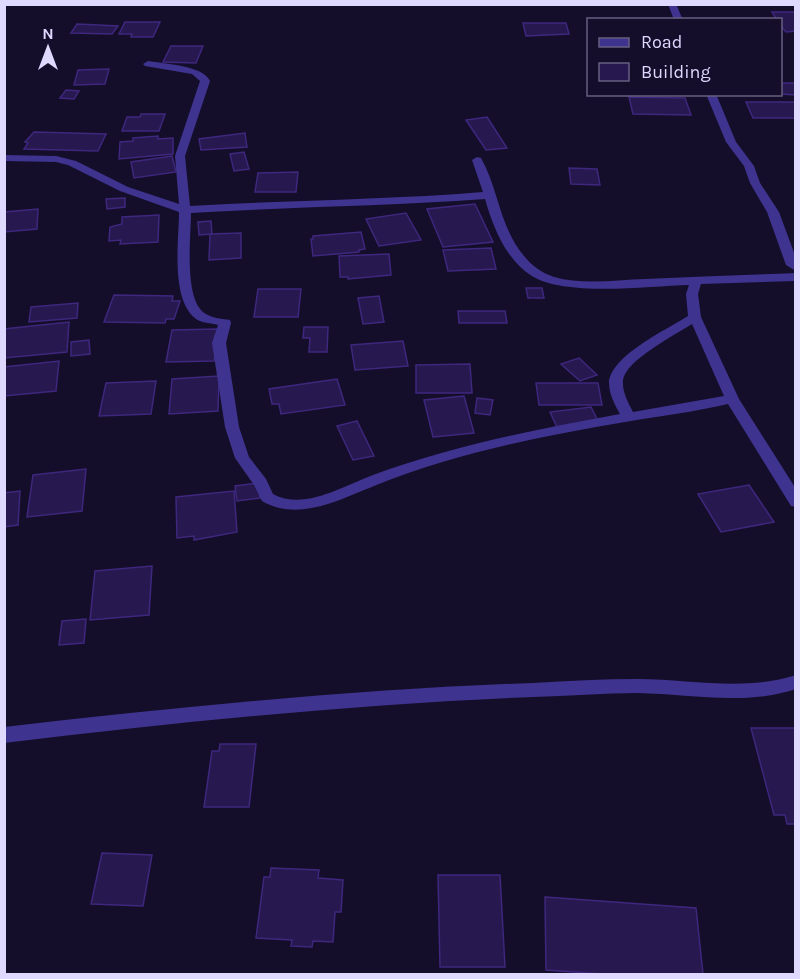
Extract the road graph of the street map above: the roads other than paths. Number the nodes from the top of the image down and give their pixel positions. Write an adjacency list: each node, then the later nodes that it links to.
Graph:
1 (672, 4): 2 (street)
2 (678, 18)
3 (148, 64): 8 (street)
4 (712, 96): 9 (street)
5 (4, 158): 8 (street)
6 (477, 160): 7 (street)
7 (491, 195): 8 (street); 11 (street)
8 (185, 210): 14 (street)
9 (795, 268)
10 (795, 277): 11 (street)
11 (696, 280): 12 (street)
12 (695, 317): 13 (street); 14 (street)
13 (732, 399): 14 (street); 15 (street)
14 (629, 417)
15 (795, 502)
16 (795, 682): 17 (street)
17 (4, 735)

